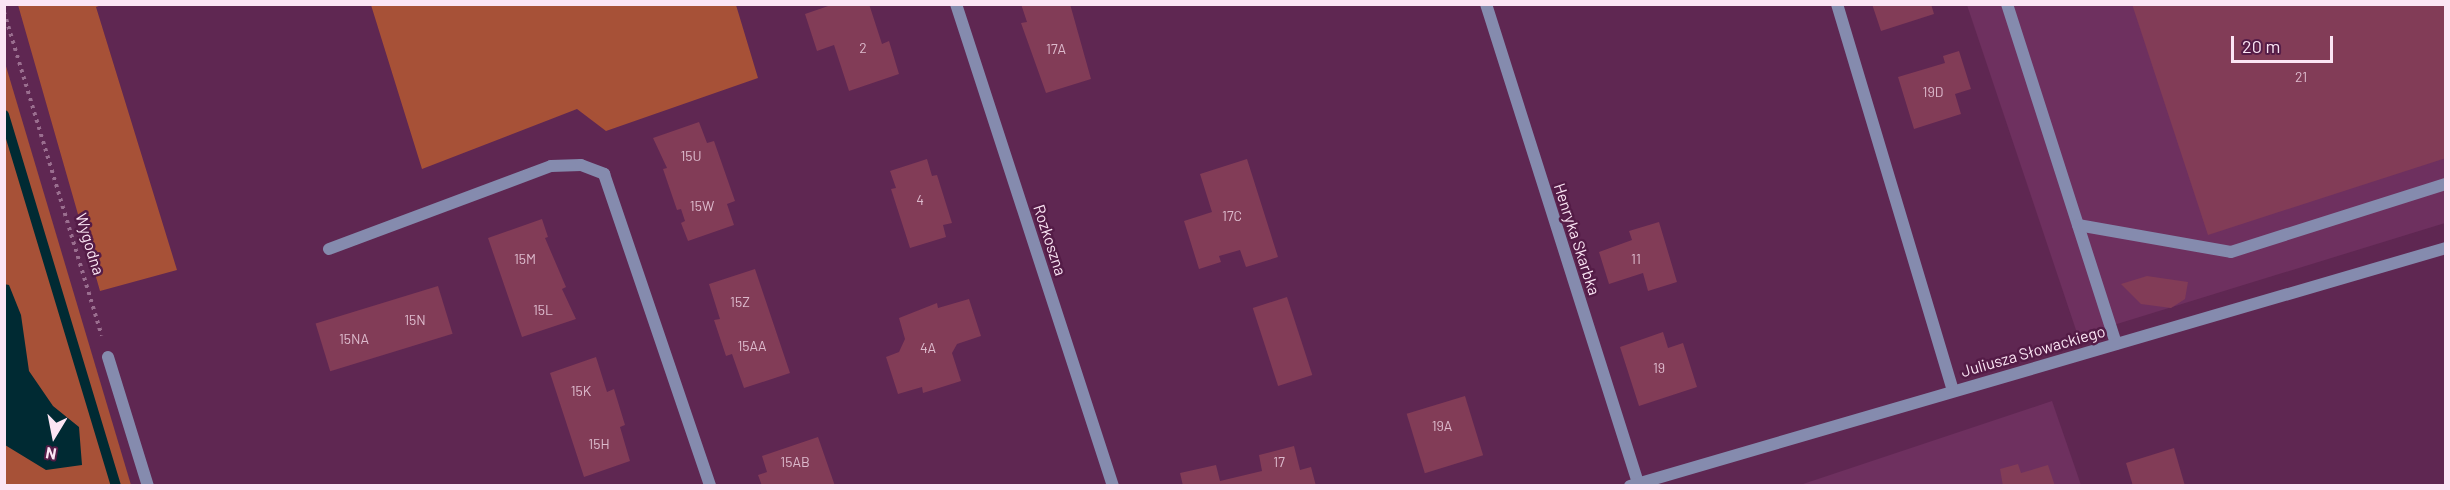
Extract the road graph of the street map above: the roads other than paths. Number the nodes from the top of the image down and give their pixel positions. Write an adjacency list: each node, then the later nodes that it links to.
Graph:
1 (956, 4): 15 (street, Rozkoszna)
2 (1485, 4): 12 (street, Henryka Skarbka)
3 (1838, 4): 11 (street)
4 (2007, 4): 6 (street)
5 (2445, 184): 6 (street)
6 (2078, 225): 9 (street)
7 (2445, 248): 9 (street, Juliusza Słowackiego)
8 (329, 249): 14 (street)
9 (2116, 344): 11 (street, Juliusza Słowackiego)
10 (108, 357): 13 (street)
11 (1953, 391): 12 (street, Juliusza Słowackiego)
12 (1634, 484)
13 (148, 486)
14 (710, 486)
15 (1113, 486)

